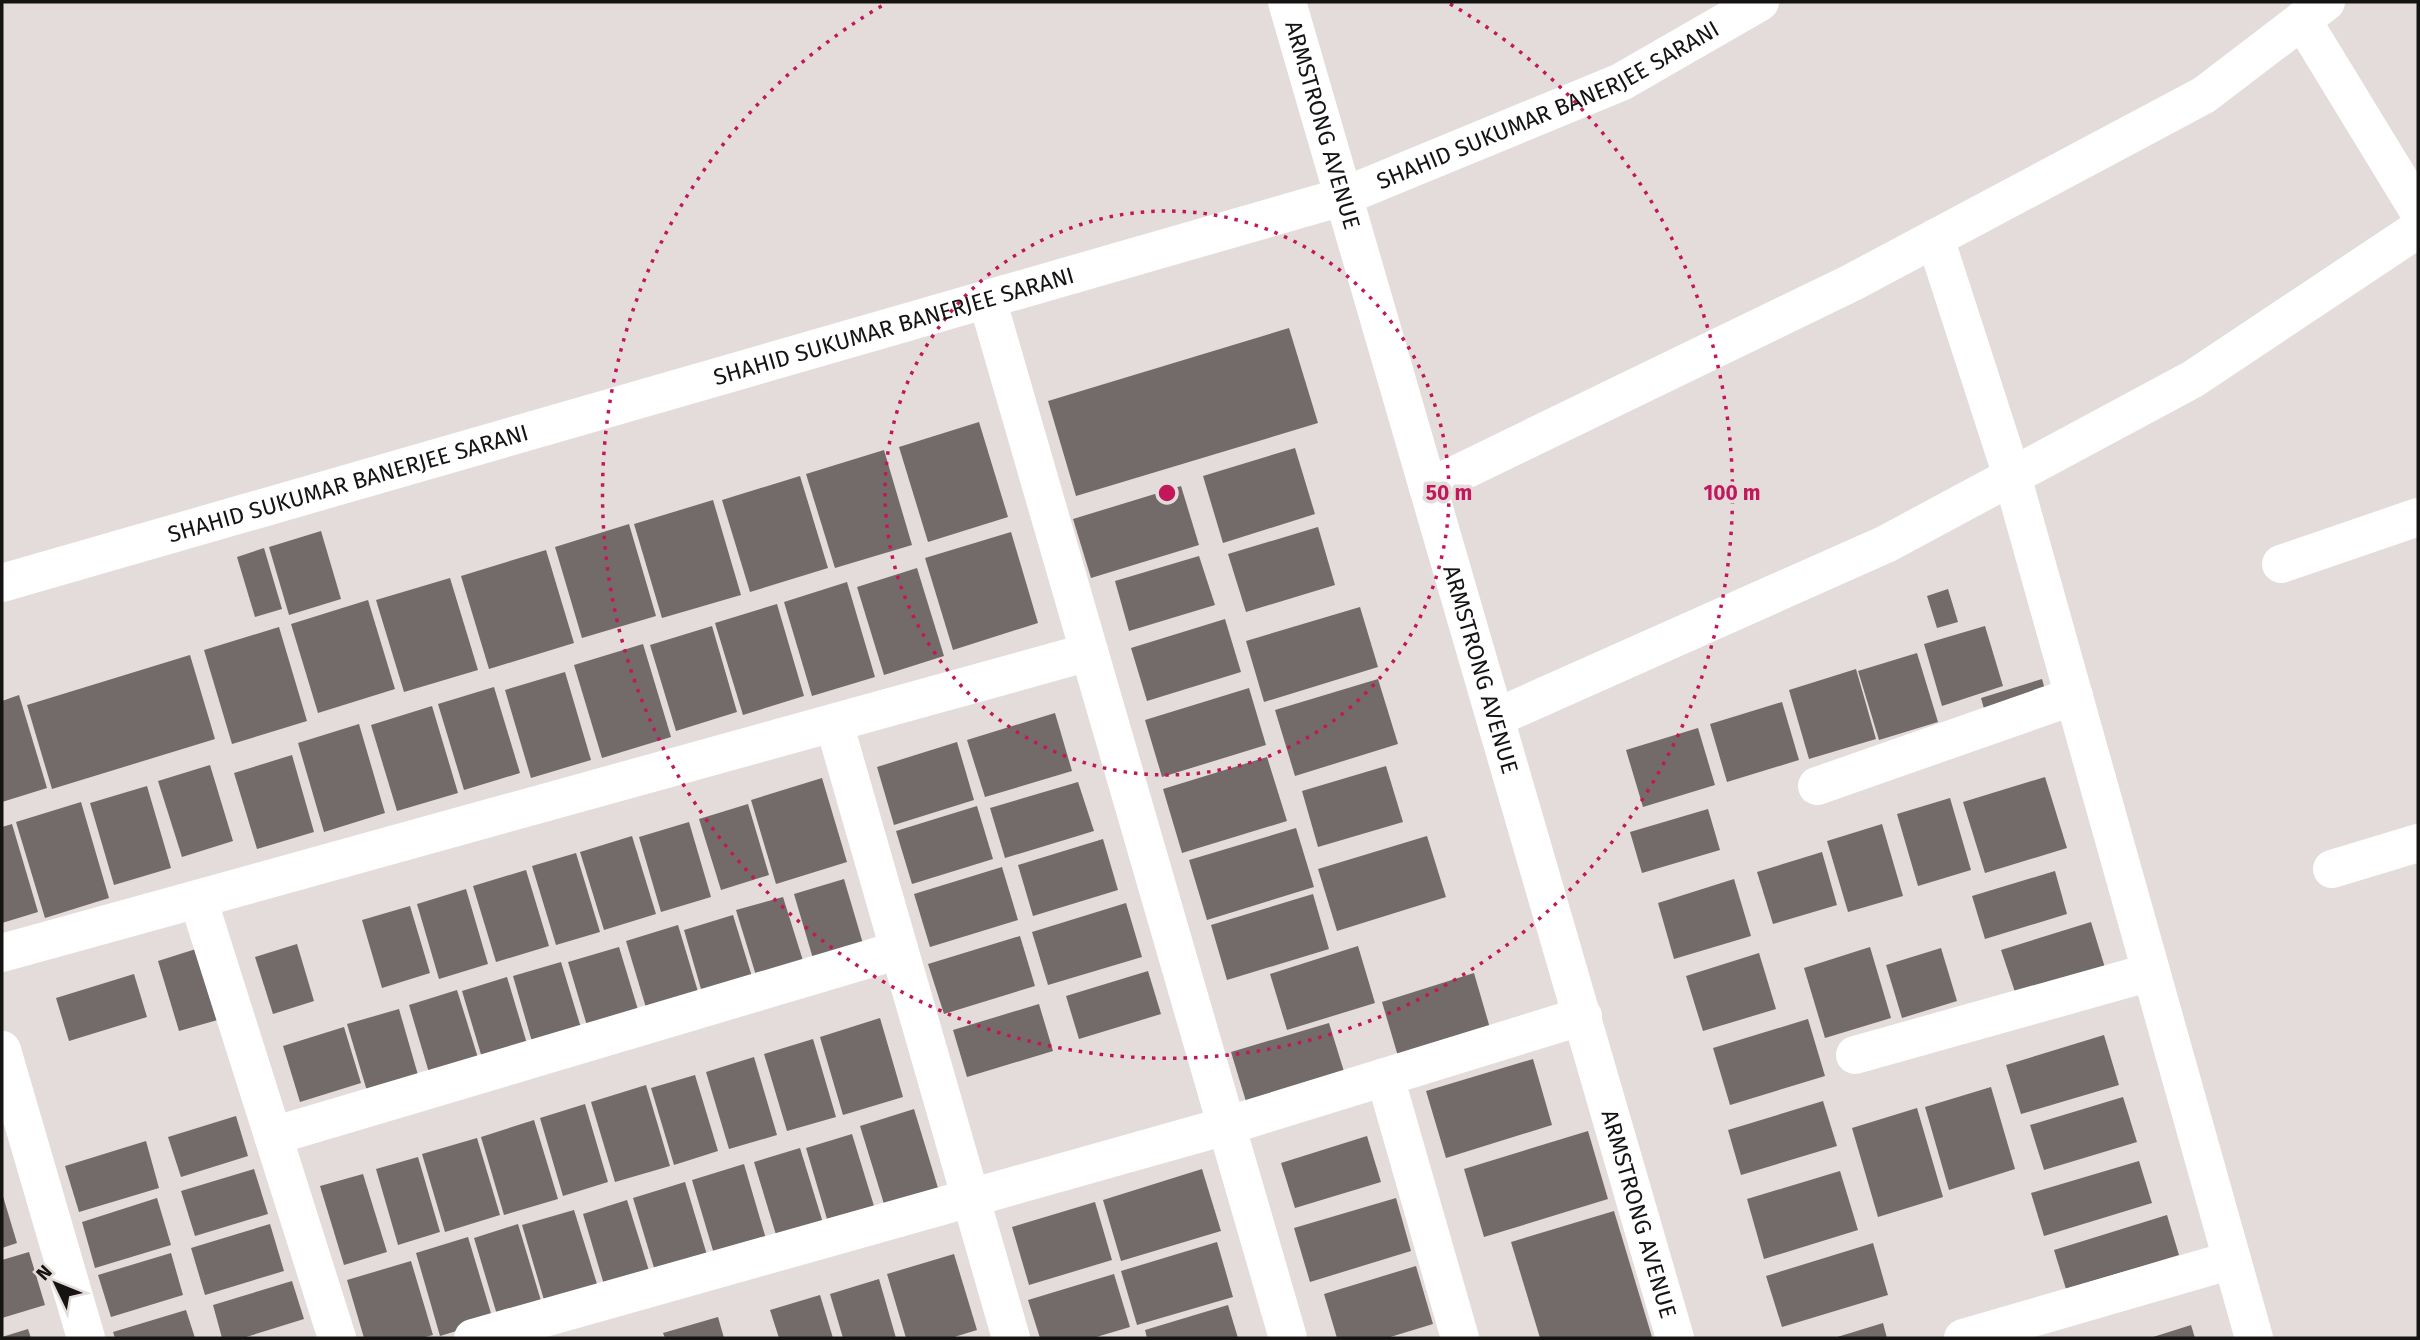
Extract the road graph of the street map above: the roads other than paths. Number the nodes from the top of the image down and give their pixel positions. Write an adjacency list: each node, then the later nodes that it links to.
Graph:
1 (1287, 2): 4 (street, ARMSTRONG AVENUE)
2 (1760, 2): 4 (street, SHAHID SUKUMAR BANERJEE SARANI)
3 (2314, 11): 5 (street); 7 (street)
4 (1342, 197): 8 (street, SHAHID SUKUMAR BANERJEE SARANI); 10 (street, ARMSTRONG AVENUE)
5 (2418, 210)
6 (2418, 229): 9 (street)
7 (1935, 238): 9 (street); 10 (street)
8 (987, 299): 13 (street, SHAHID SUKUMAR BANERJEE SARANI); 14 (street)
9 (2012, 476): 15 (street); 16 (street)
10 (1428, 488): 16 (street, ARMSTRONG AVENUE)
11 (2418, 517): 12 (street)
12 (2281, 564)
13 (2, 583)
14 (1089, 652): 17 (street); 29 (street)
15 (2074, 696): 18 (street); 24 (street)
16 (1495, 718): 25 (street, ARMSTRONG AVENUE)
17 (834, 723): 21 (street); 22 (street)
18 (1817, 786)
19 (2418, 843): 20 (street)
20 (2332, 869)
21 (198, 899): 23 (street); 30 (street)
22 (899, 950): 30 (street); 31 (street)
23 (2, 953)
24 (2151, 972): 27 (street); 32 (street)
25 (1583, 1016): 28 (street); 39 (street, ARMSTRONG AVENUE)
26 (2, 1049): 33 (street)
27 (1855, 1055)
28 (1385, 1077): 29 (street); 38 (street)
29 (1226, 1126): 31 (street); 37 (street)
30 (273, 1136): 34 (street)
31 (971, 1198): 35 (street); 36 (street)
32 (2232, 1260): 40 (street); 41 (street)
33 (86, 1338)
34 (337, 1338)
35 (473, 1338)
36 (1011, 1338)
37 (1288, 1338)
38 (1460, 1338)
39 (1675, 1338)
40 (1963, 1338)
41 (2254, 1338)

